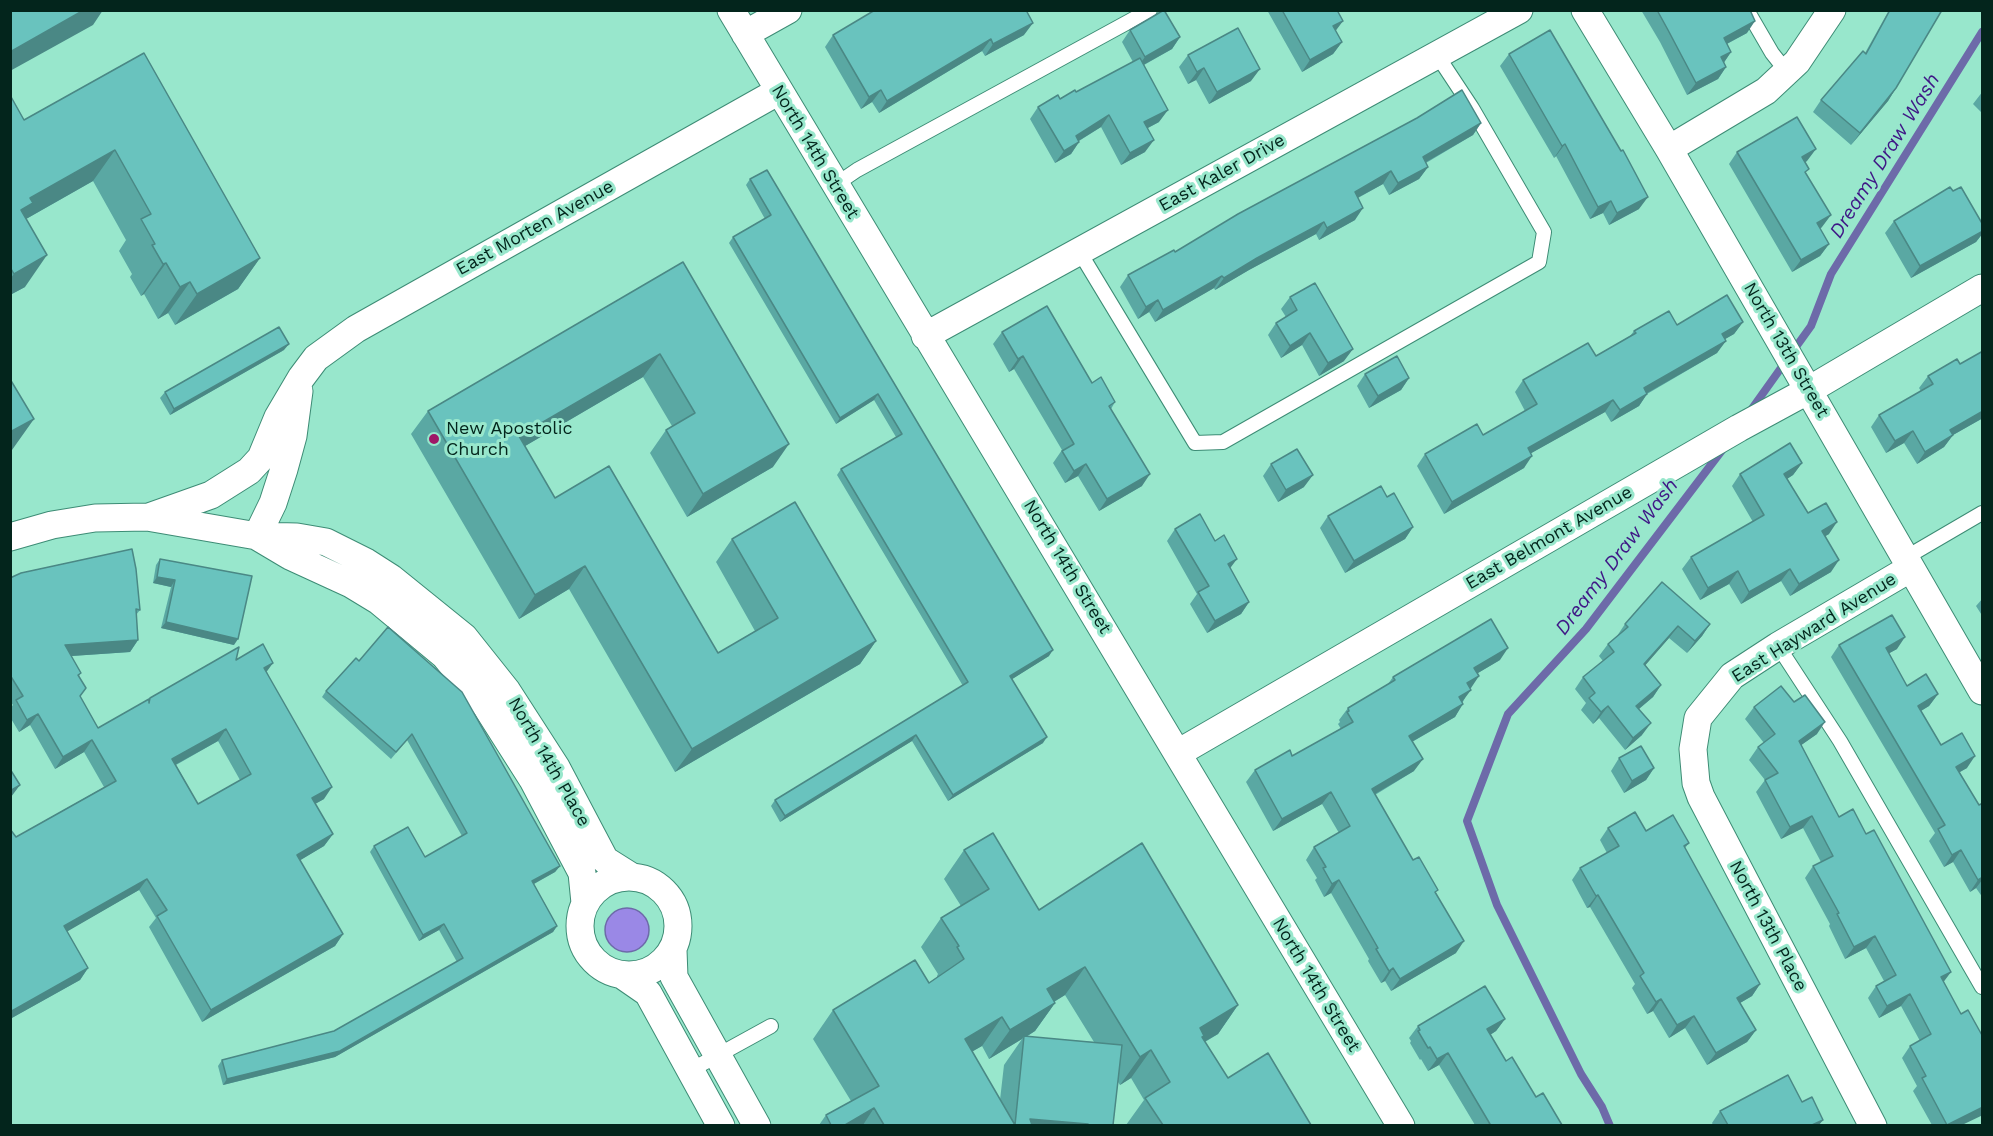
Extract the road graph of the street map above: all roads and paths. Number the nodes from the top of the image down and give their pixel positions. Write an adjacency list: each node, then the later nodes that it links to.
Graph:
1 (731, 10): 8 (street, North 14th Street)
2 (788, 10): 8 (street)
3 (1150, 10): 13 (lane)
4 (1519, 10): 9 (street, East Kaler Drive)
5 (1585, 10): 12 (street, North 13th Street)
6 (1747, 10): 10 (lane)
7 (1832, 10): 10 (street)
8 (745, 34): 11 (street, North 14th Street)
9 (1437, 55): 14 (street, East Kaler Drive); 14 (lane)
10 (1787, 72): 12 (street)
11 (779, 91): 13 (street, North 14th Street); 17 (street, East Morten Avenue)
12 (1669, 149): 18 (street, North 13th Street)
13 (835, 185): 16 (street, North 14th Street)
14 (1079, 251): 16 (street, East Kaler Drive)
15 (1983, 288): 18 (street, East Belmont Avenue)
16 (925, 336): 27 (street, North 14th Street)
17 (301, 378): 20 (street, East Morten Avenue); 21 (street)
18 (1809, 390): 23 (street, North 13th Street); 27 (street, East Belmont Avenue)
19 (1983, 513): 23 (lane)
20 (147, 517): 21 (street, East Morten Avenue); 22 (street, East Morten Avenue)
21 (257, 536): 28 (street, North 14th Place); 29 (street, North 14th Place)
22 (10, 537)
23 (1908, 563): 24 (street, East Hayward Avenue); 25 (street, North 13th Street)
24 (1778, 646): 26 (street, East Hayward Avenue); 32 (lane)
25 (1983, 691)
26 (1698, 718): 39 (street, North 13th Place)
27 (1178, 753): 38 (street, North 14th Street)
28 (632, 877): 29 (street); 30 (street, North 14th Place)
29 (585, 903): 31 (street, North 14th Place)
30 (673, 950): 31 (street); 34 (street, North 14th Place)
31 (622, 975): 35 (street, North 14th Place)
32 (1983, 987)
33 (771, 1026): 34 (lane)
34 (717, 1055): 35 (lane); 37 (street, North 14th Place)
35 (691, 1070): 36 (street, North 14th Place)
36 (722, 1125)
37 (757, 1125)
38 (1401, 1125)
39 (1873, 1125)

